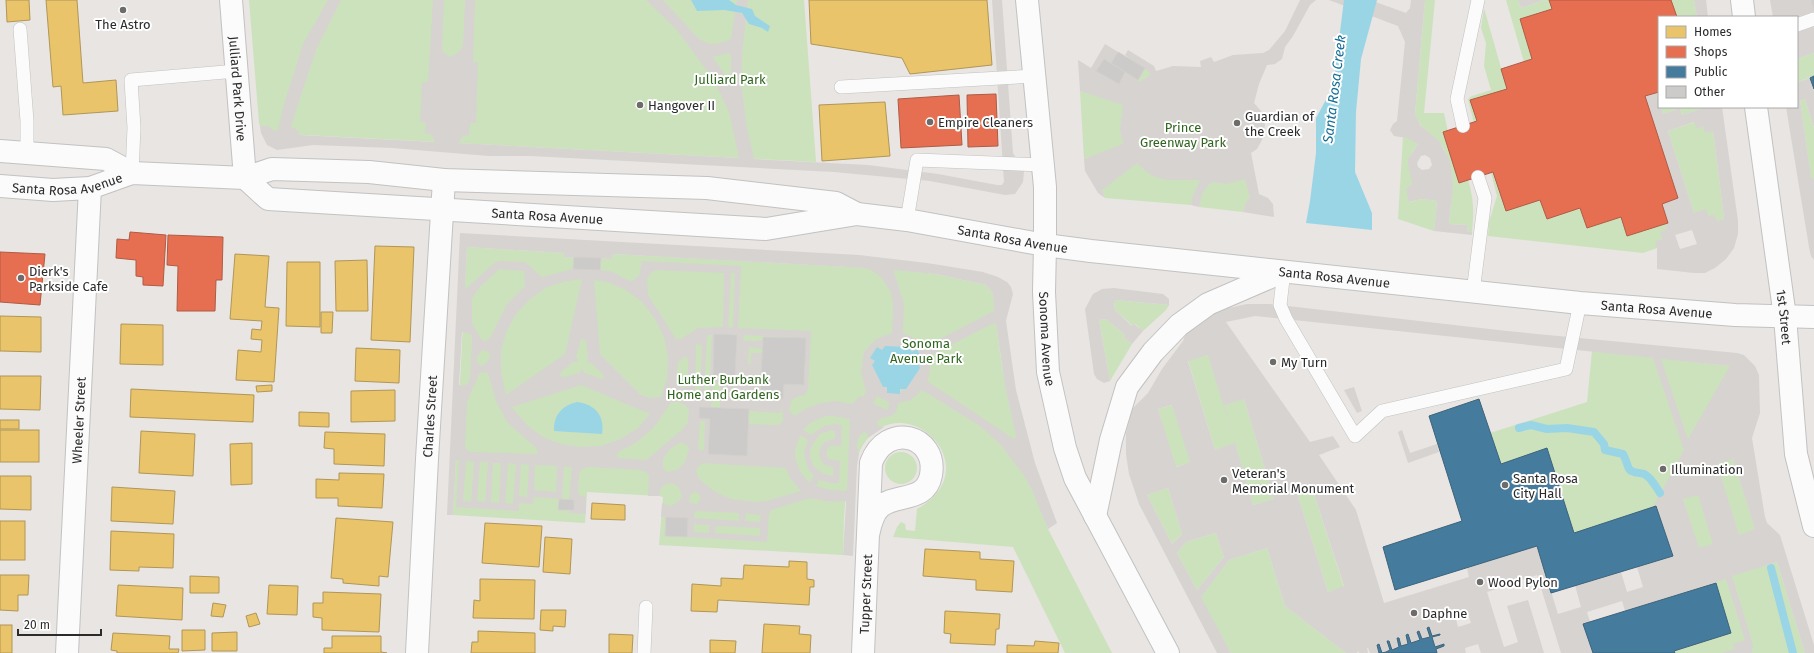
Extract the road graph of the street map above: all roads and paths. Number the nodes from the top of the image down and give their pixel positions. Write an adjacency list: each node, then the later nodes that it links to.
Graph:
1 (231, 0): 9 (main road, Julliard Park Drive)
2 (1027, 0): 10 (main road, Sonoma Avenue)
3 (1478, 0): 13 (lane)
4 (1742, 0): 5 (main road)
5 (1744, 16)
6 (1814, 19): 7 (lane)
7 (1798, 25)
8 (20, 29): 15 (lane)
9 (237, 71): 17 (lane); 19 (main road, Julliard Park Drive)
10 (1035, 76): 11 (lane); 16 (main road, Sonoma Avenue)
11 (841, 87)
12 (1756, 108): 30 (main road, 1st Street)
13 (1463, 126)
14 (0, 151): 15 (main road, Santa Rosa Avenue)
15 (27, 152): 17 (main road, Santa Rosa Avenue)
16 (1043, 165): 25 (lane); 26 (main road, Sonoma Avenue)
17 (132, 173): 19 (main road, Santa Rosa Avenue); 22 (main road, Santa Rosa Avenue)
18 (1478, 177): 28 (lane)
19 (244, 178): 20 (main road, Santa Rosa Avenue); 23 (main road, Santa Rosa Avenue)
20 (444, 180): 23 (main road, Charles Street); 24 (main road, Santa Rosa Avenue)
21 (0, 186): 22 (main road, Santa Rosa Avenue)
22 (90, 188): 36 (main road, Wheeler Street)
23 (442, 209): 24 (main road, Santa Rosa Avenue); 37 (main road, Charles Street)
24 (857, 214): 25 (main road, Santa Rosa Avenue)
25 (908, 220): 26 (main road, Santa Rosa Avenue)
26 (1044, 245): 27 (main road, Santa Rosa Avenue); 32 (main road, Sonoma Avenue)
27 (1284, 271): 28 (main road, Santa Rosa Avenue); 29 (lane); 32 (main road)
28 (1472, 292): 29 (main road, Santa Rosa Avenue)
29 (1580, 303): 30 (main road, Santa Rosa Avenue)
30 (1785, 317): 31 (main road, Santa Rosa Avenue); 33 (main road, 1st Street)
31 (1814, 317)
32 (1095, 516): 40 (main road, Sonoma Avenue)
33 (1814, 526)
34 (868, 535): 39 (main road, Tupper Street)
35 (646, 607): 38 (lane)
36 (67, 653)
37 (417, 653)
38 (644, 653)
39 (863, 653)
40 (1168, 653)

